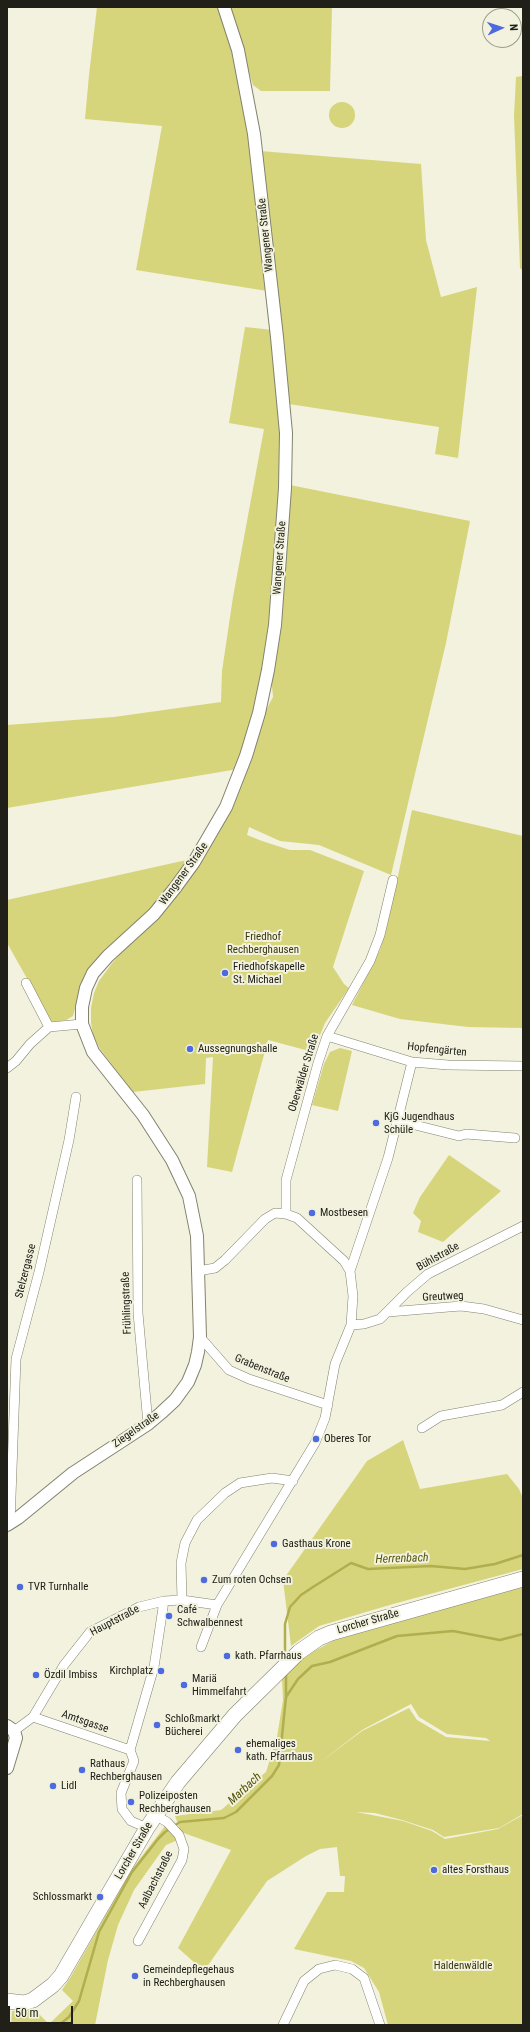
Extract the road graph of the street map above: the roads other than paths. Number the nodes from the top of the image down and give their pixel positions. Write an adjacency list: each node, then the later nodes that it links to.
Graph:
1 (224, 7): 4 (street, Wangener Straße)
2 (393, 880): 6 (street, Oberwälder Straße)
3 (26, 983): 5 (street)
4 (82, 1024): 5 (street); 17 (street, Wangener Straße)
5 (49, 1027): 9 (street)
6 (327, 1036): 7 (street, Hopfengärten); 14 (street, Oberwälder Straße)
7 (412, 1062): 8 (street, Hopfengärten); 11 (street)
8 (523, 1066)
9 (7, 1068)
10 (76, 1096): 22 (street, Stelzergasse)
11 (399, 1121): 12 (street); 16 (street)
12 (515, 1138)
13 (137, 1180): 25 (street, Frühlingstraße)
14 (286, 1214): 16 (street); 17 (street)
15 (523, 1226): 18 (street, Bühlstraße)
16 (350, 1270): 20 (street)
17 (198, 1271): 21 (street, Ziegelstraße)
18 (388, 1312): 19 (street, Greutweg); 20 (street, Bühlstraße)
19 (523, 1320)
20 (351, 1326): 24 (street)
21 (200, 1337): 24 (street, Grabenstraße); 25 (street, Ziegelstraße)
22 (11, 1357): 28 (street, Stelzergasse)
23 (523, 1392): 26 (street)
24 (328, 1405): 27 (street)
25 (148, 1424): 28 (street, Ziegelstraße)
26 (422, 1428)
27 (293, 1481): 30 (street); 32 (street)
28 (8, 1524)
29 (523, 1579): 38 (main road, Lorcher Straße)
30 (182, 1600): 31 (street, Hauptstraße); 32 (street, Hauptstraße)
31 (164, 1601): 34 (street, Hauptstraße); 36 (street)
32 (217, 1605): 33 (street)
33 (201, 1647)
34 (33, 1717): 35 (street, Hauptstraße); 36 (street, Amtsgasse)
35 (10, 1728): 37 (street, Hauptstraße)
36 (130, 1750): 39 (street)
37 (7, 1768)
38 (161, 1819): 39 (main road, Lorcher Straße); 40 (street, Aalbachstraße)
39 (147, 1828): 41 (main road, Lorcher Straße)
40 (138, 1941)
41 (7, 2001)
42 (283, 2025): 43 (street)
43 (380, 2025)

